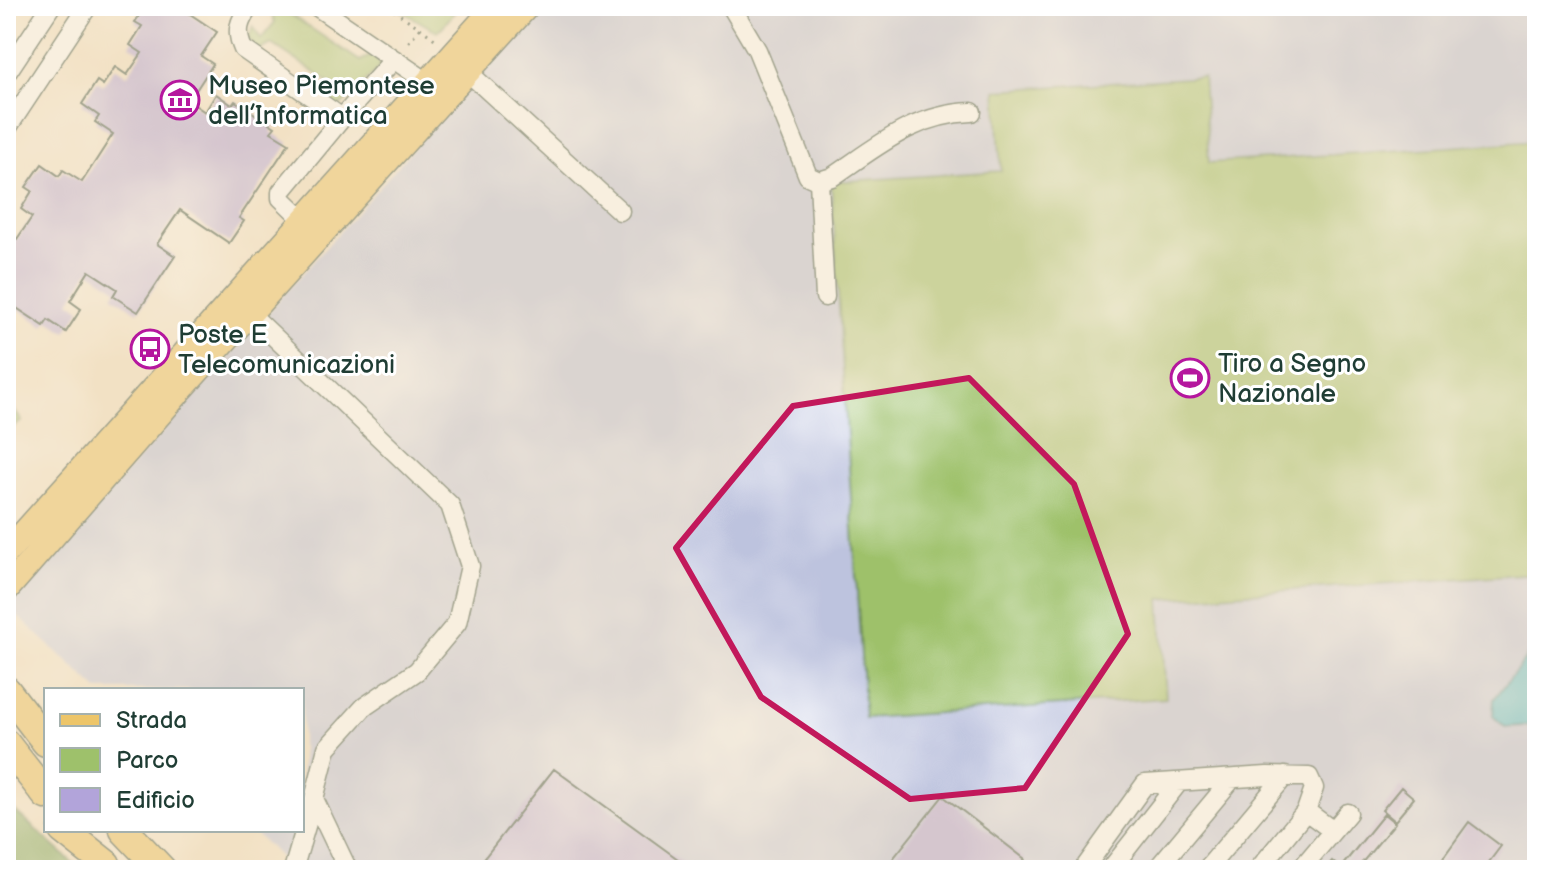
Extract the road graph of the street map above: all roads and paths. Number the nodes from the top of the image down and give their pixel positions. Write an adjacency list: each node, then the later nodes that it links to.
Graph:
1 (51, 6): 12 (street)
2 (88, 6): 16 (street)
3 (250, 6): 15 (street)
4 (316, 6): 11 (street)
5 (387, 6): 9 (path)
6 (496, 6): 10 (main road)
7 (527, 6): 10 (main road)
8 (731, 6): 17 (street)
9 (420, 28): 10 (path); 11 (path)
10 (452, 56): 13 (main road); 18 (street)
11 (394, 59): 13 (street); 15 (street)
12 (6, 74)
13 (437, 89): 19 (main road)
14 (972, 112): 17 (street)
15 (342, 118): 19 (street)
16 (6, 130)
17 (819, 181): 20 (street)
18 (620, 211)
19 (311, 228): 21 (main road)
20 (825, 297)
21 (241, 305): 22 (main road); 23 (main road); 32 (street)
22 (6, 553)
23 (6, 590)
24 (6, 690): 25 (highway)
25 (44, 739)
26 (6, 744): 31 (highway)
27 (6, 775): 34 (highway)
28 (1285, 776): 29 (street); 33 (street); 47 (street)
29 (1232, 779): 30 (street); 46 (street)
30 (1179, 782): 44 (street); 45 (street)
31 (44, 792)
32 (314, 799): 42 (street); 43 (street)
33 (1306, 811): 36 (street); 48 (street)
34 (44, 813)
35 (1348, 813): 36 (street)
36 (1333, 831): 49 (street)
37 (66, 832): 40 (highway)
38 (78, 832): 40 (highway)
39 (126, 832): 41 (highway)
40 (110, 867)
41 (162, 870)
42 (293, 870)
43 (348, 870)
44 (1083, 870)
45 (1110, 870)
46 (1156, 870)
47 (1206, 870)
48 (1258, 870)
49 (1300, 870)

